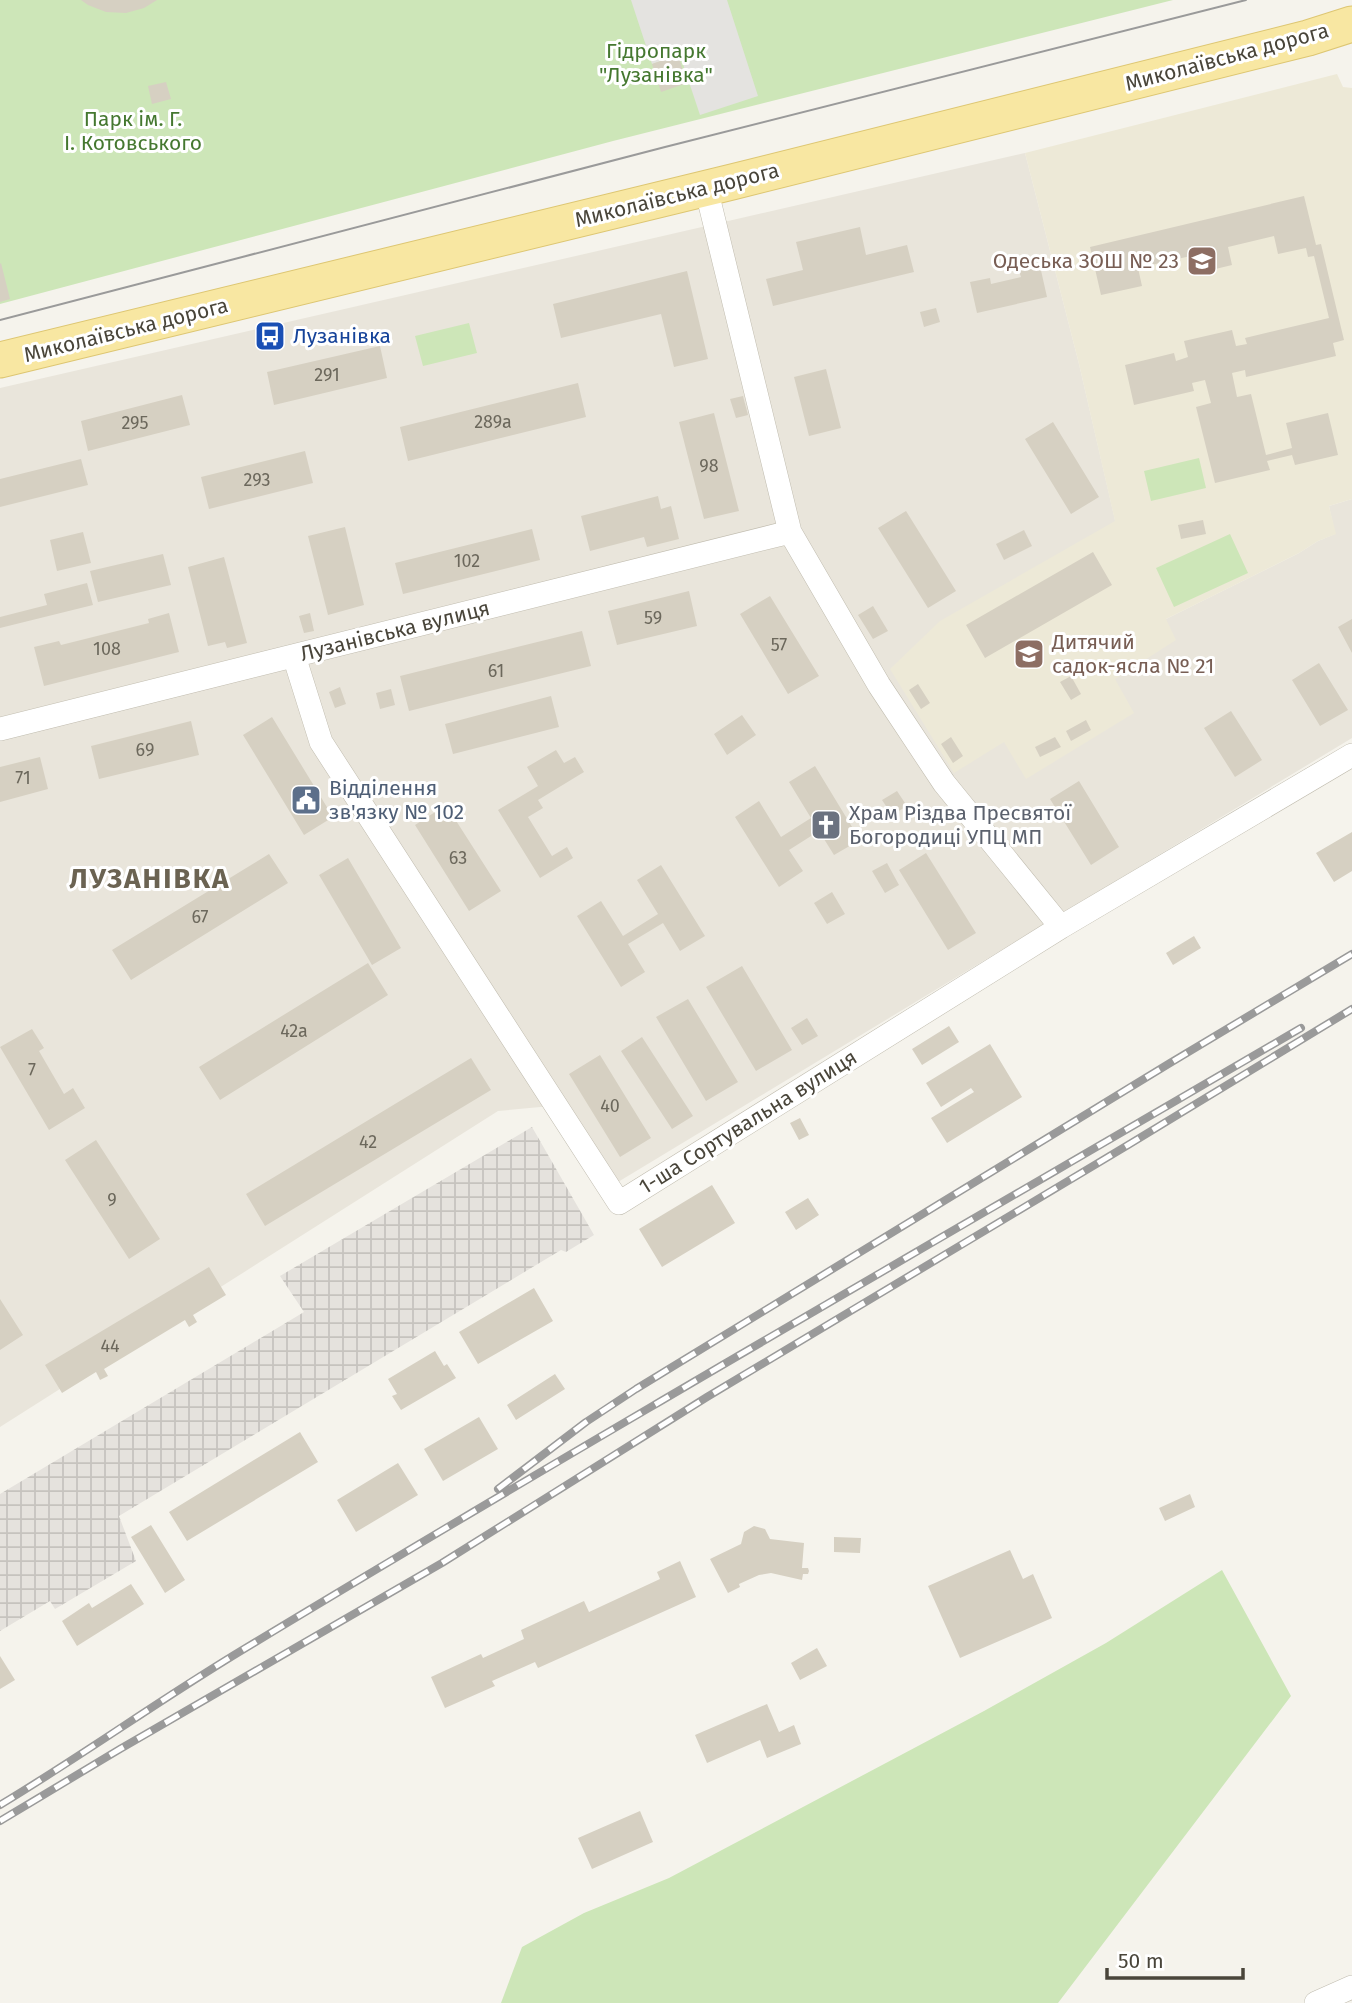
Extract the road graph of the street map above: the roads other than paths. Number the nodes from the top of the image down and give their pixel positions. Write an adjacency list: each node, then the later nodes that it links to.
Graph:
1 (1352, 24): 2 (main road, Миколаївська дорога)
2 (706, 188): 3 (main road, Миколаївська дорога); 4 (street)
3 (0, 360)
4 (790, 531): 5 (street, Лузанівська вулиця); 8 (street)
5 (294, 656): 6 (street, Лузанівська вулиця); 8 (street, 1-ша Сортувальна вулиця)
6 (0, 729)
7 (1352, 755): 8 (street, 1-ша Сортувальна вулиця)
8 (1060, 927)
9 (1352, 1987): 10 (street)
10 (1316, 2003)

